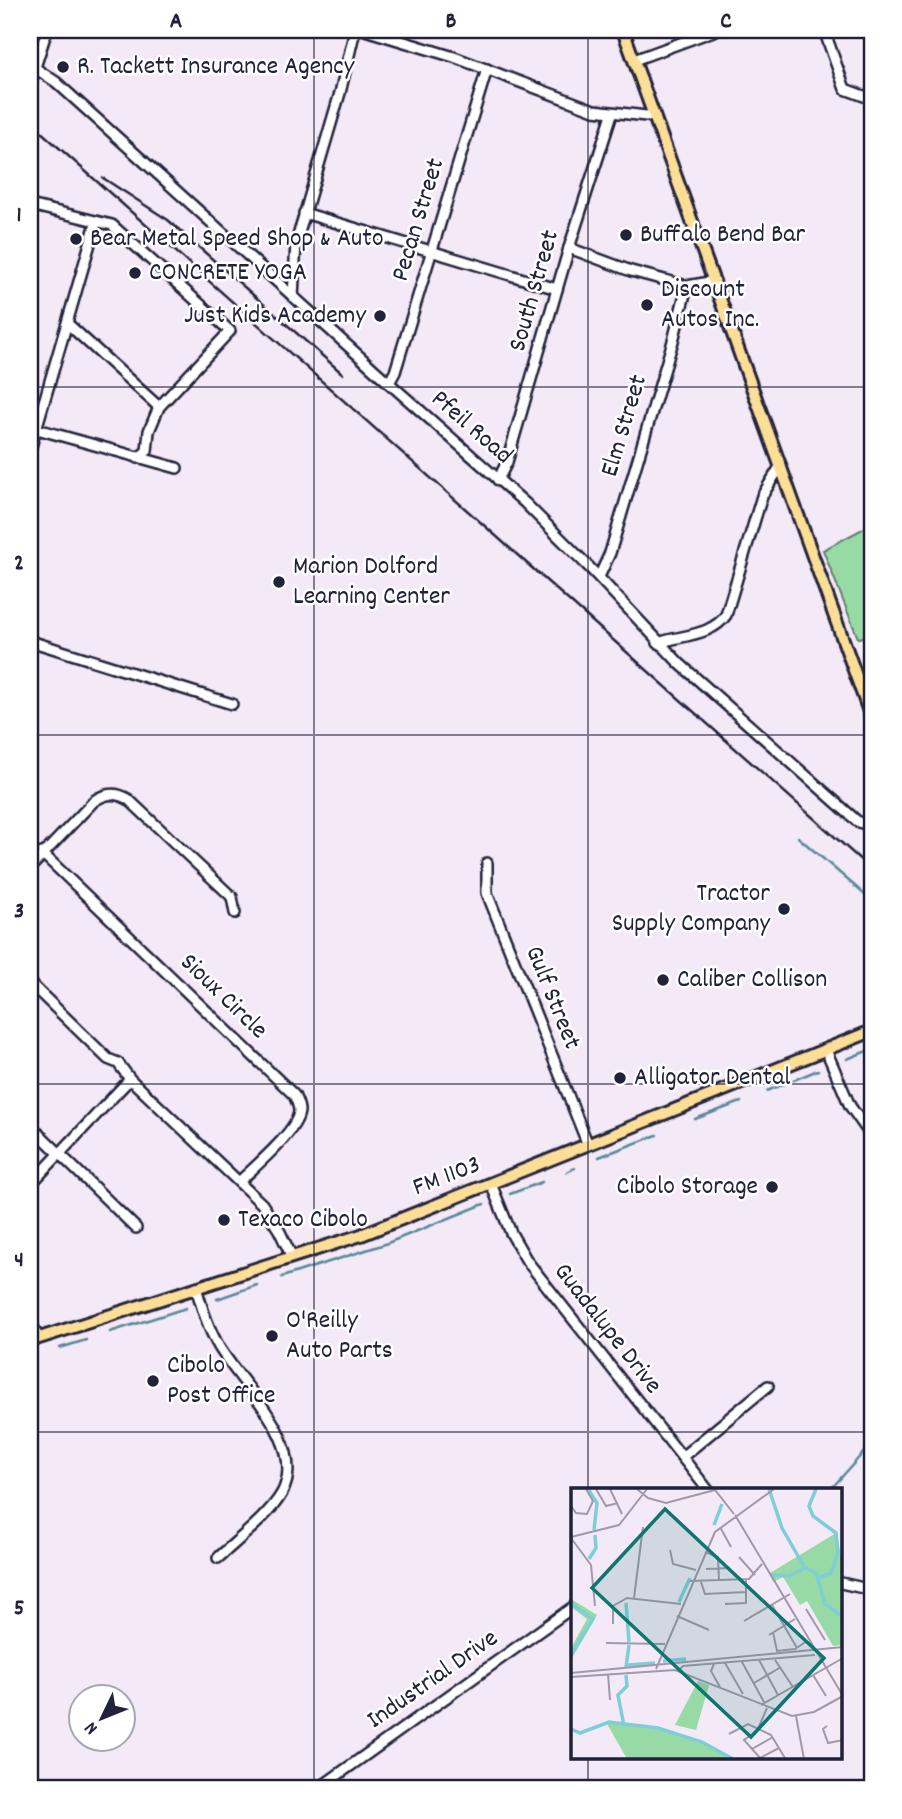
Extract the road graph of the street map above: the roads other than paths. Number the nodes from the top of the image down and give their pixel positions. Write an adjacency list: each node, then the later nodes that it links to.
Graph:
1 (47, 30): 8 (street)
2 (355, 30): 15 (street)
3 (365, 30): 9 (street)
4 (623, 30): 7 (main road)
5 (716, 30): 7 (street)
6 (824, 30): 11 (street)
7 (634, 60): 13 (main road)
8 (35, 68): 10 (street); 22 (street, Pfeil Road)
9 (487, 69): 12 (street); 18 (street, Pecan Street)
10 (30, 83)
11 (872, 99)
12 (612, 114): 13 (street); 17 (street, South Street)
13 (655, 117): 19 (main road)
14 (30, 205): 16 (street)
15 (303, 213): 18 (street); 22 (street)
16 (96, 223): 23 (street); 25 (street)
17 (569, 248): 20 (street); 21 (street, South Street)
18 (431, 252): 21 (street); 24 (street, Pecan Street)
19 (715, 281): 20 (street); 29 (main road)
20 (687, 286): 32 (street, Elm Street)
21 (557, 289): 31 (street, South Street)
22 (293, 297): 24 (street, Pfeil Road)
23 (68, 324): 25 (street); 26 (street)
24 (388, 383): 31 (street, Pfeil Road)
25 (159, 407): 28 (street)
26 (33, 428): 27 (street); 28 (street)
27 (30, 450)
28 (138, 458): 30 (street)
29 (781, 466): 34 (street); 36 (main road)
30 (177, 468)
31 (498, 480): 32 (street, Pfeil Road)
32 (599, 577): 34 (street, Pfeil Road)
33 (30, 641): 35 (street)
34 (659, 643): 37 (street, Pfeil Road)
35 (232, 704)
36 (872, 720)
37 (872, 827)
38 (42, 853): 40 (street); 41 (street); 50 (street, Sioux Circle)
39 (487, 863): 48 (street, Gulf Street)
40 (30, 868)
41 (235, 912)
42 (30, 983): 45 (street)
43 (872, 1031): 44 (main road, FM 1103 / FM 1103)
44 (826, 1049): 47 (street); 48 (main road, FM 1103 / FM 1103)
45 (130, 1079): 49 (street); 50 (street)
46 (30, 1125): 49 (street)
47 (872, 1138)
48 (588, 1145): 51 (main road, FM 1103 / FM 1103)
49 (60, 1153): 52 (street); 53 (street)
50 (239, 1182): 54 (street)
51 (491, 1184): 54 (main road, FM 1103 / FM 1103); 59 (street, Guadalupe Drive)
52 (30, 1185)
53 (136, 1228)
54 (292, 1257): 55 (main road, FM 1103 / FM 1103)
55 (195, 1287): 57 (main road, FM 1103 / FM 1103); 61 (street)
56 (30, 1319): 57 (street)
57 (34, 1340)
58 (768, 1386): 59 (street)
59 (682, 1457): 60 (street, Guadalupe Drive)
60 (706, 1488)
61 (218, 1558)
62 (842, 1583): 63 (street)
63 (872, 1590)
64 (571, 1607): 65 (street, Industrial Drive)
65 (318, 1789)

